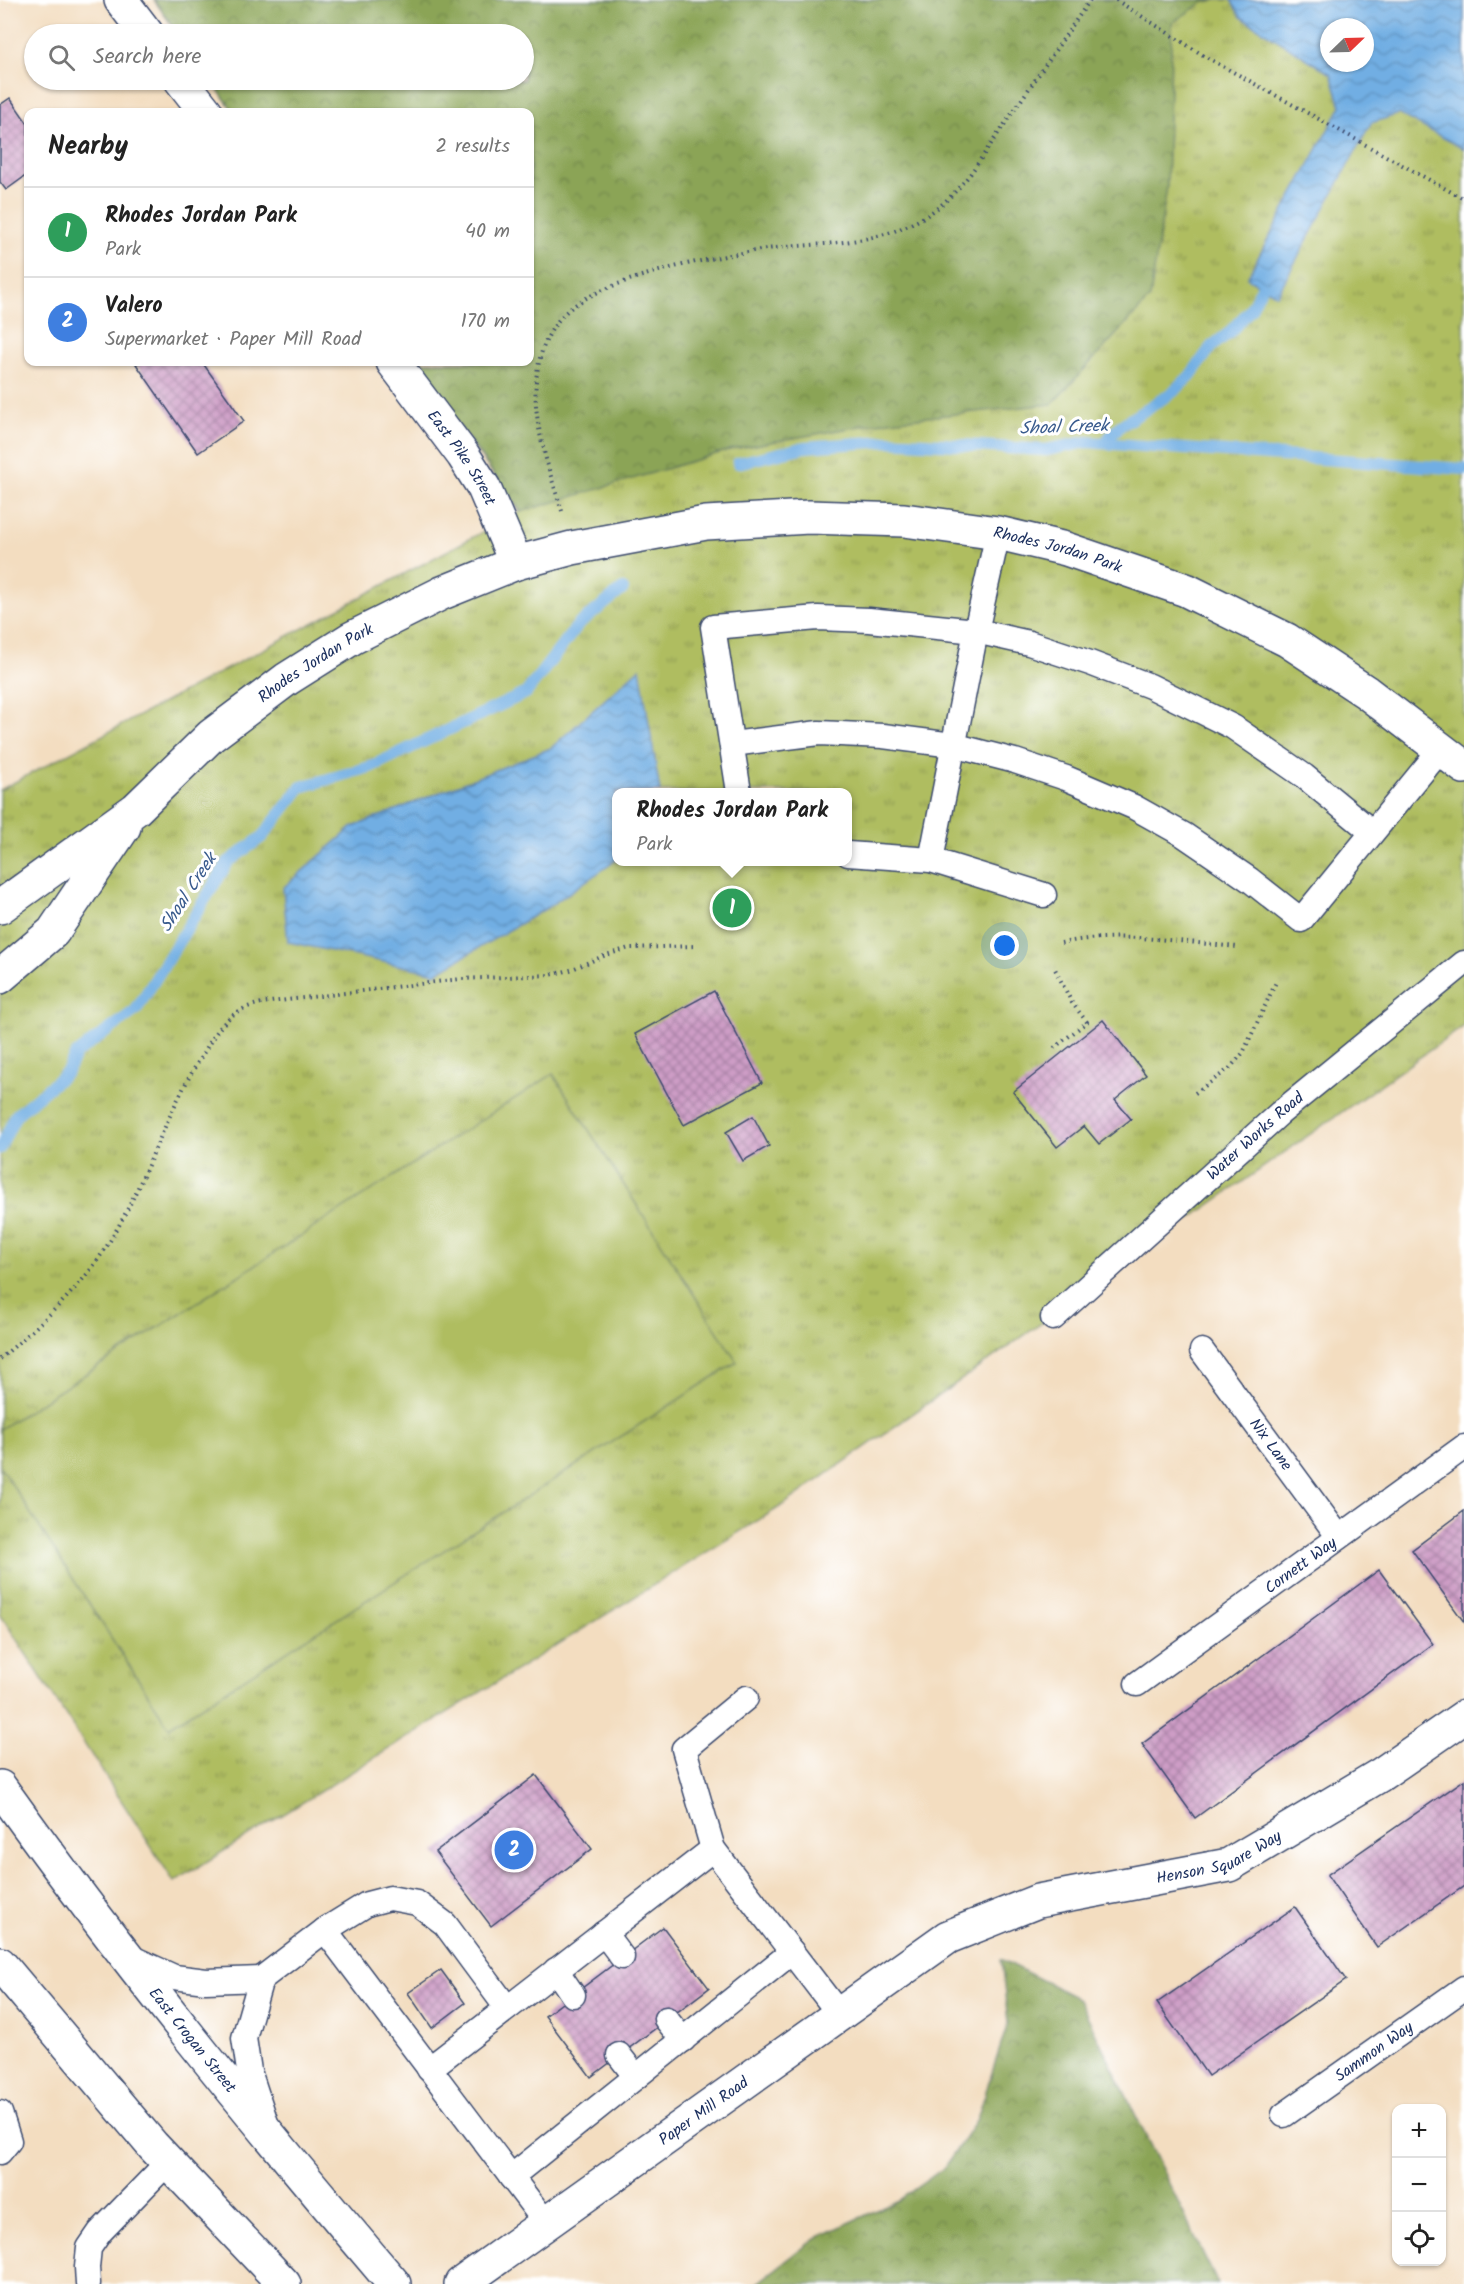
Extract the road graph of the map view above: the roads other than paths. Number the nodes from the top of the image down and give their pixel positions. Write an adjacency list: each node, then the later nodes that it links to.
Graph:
1 (121, 0): 2 (street)
2 (139, 24)
3 (189, 90): 4 (street)
4 (203, 108)
5 (396, 366): 7 (street, East Pike Street)
6 (998, 533): 7 (street, Rhodes Jordan Park); 8 (lane); 11 (street, Rhodes Jordan Park)
7 (516, 563): 13 (street, Rhodes Jordan Park)
8 (976, 631): 9 (lane); 10 (lane); 14 (lane)
9 (732, 744): 10 (lane); 12 (lane)
10 (953, 745): 14 (lane); 16 (lane)
11 (1452, 758): 14 (lane)
12 (738, 788)
13 (136, 808): 18 (street, Rhodes Jordan Park); 20 (street, Rhodes Jordan Park)
14 (1372, 832)
15 (852, 854): 16 (lane)
16 (931, 860): 17 (lane)
17 (1044, 895)
18 (0, 907)
19 (1464, 963): 21 (lane, Water Works Road)
20 (0, 977)
21 (1053, 1318)
22 (1202, 1351): 24 (lane, Nix Lane)
23 (1464, 1447): 24 (lane, Cornett Way)
24 (1339, 1537): 25 (lane, Cornett Way)
25 (1137, 1684)
26 (747, 1698): 29 (lane)
27 (1464, 1717): 32 (street, Henson Square Way)
28 (0, 1787): 34 (street, East Crogan Street)
29 (713, 1849): 31 (lane); 33 (lane)
30 (325, 1930): 38 (lane); 41 (lane); 46 (lane)
31 (604, 1933): 35 (lane); 37 (lane)
32 (948, 1937): 42 (street, Paper Mill Road)
33 (792, 1952): 42 (lane); 44 (lane)
34 (125, 1954): 38 (lane); 50 (street, East Crogan Street)
35 (622, 1957)
36 (0, 1964): 52 (street)
37 (556, 1970): 39 (lane); 41 (lane)
38 (261, 1979): 50 (lane)
39 (573, 1995)
40 (1460, 1998): 49 (lane, Sammon Way)
41 (507, 2008): 46 (lane)
42 (840, 2015): 54 (street, Paper Mill Road)
43 (666, 2019): 44 (lane)
44 (683, 2040): 47 (lane)
45 (619, 2055): 47 (lane)
46 (429, 2069): 53 (lane)
47 (636, 2077): 53 (lane)
48 (0, 2113): 51 (lane)
49 (1284, 2115)
50 (273, 2142): 57 (street, East Crogan Street)
51 (0, 2152)
52 (169, 2161): 55 (lane); 56 (street)
53 (512, 2177): 54 (lane)
54 (546, 2223): 58 (street, Paper Mill Road)
55 (88, 2284)
56 (284, 2284)
57 (394, 2284)
58 (461, 2284)

